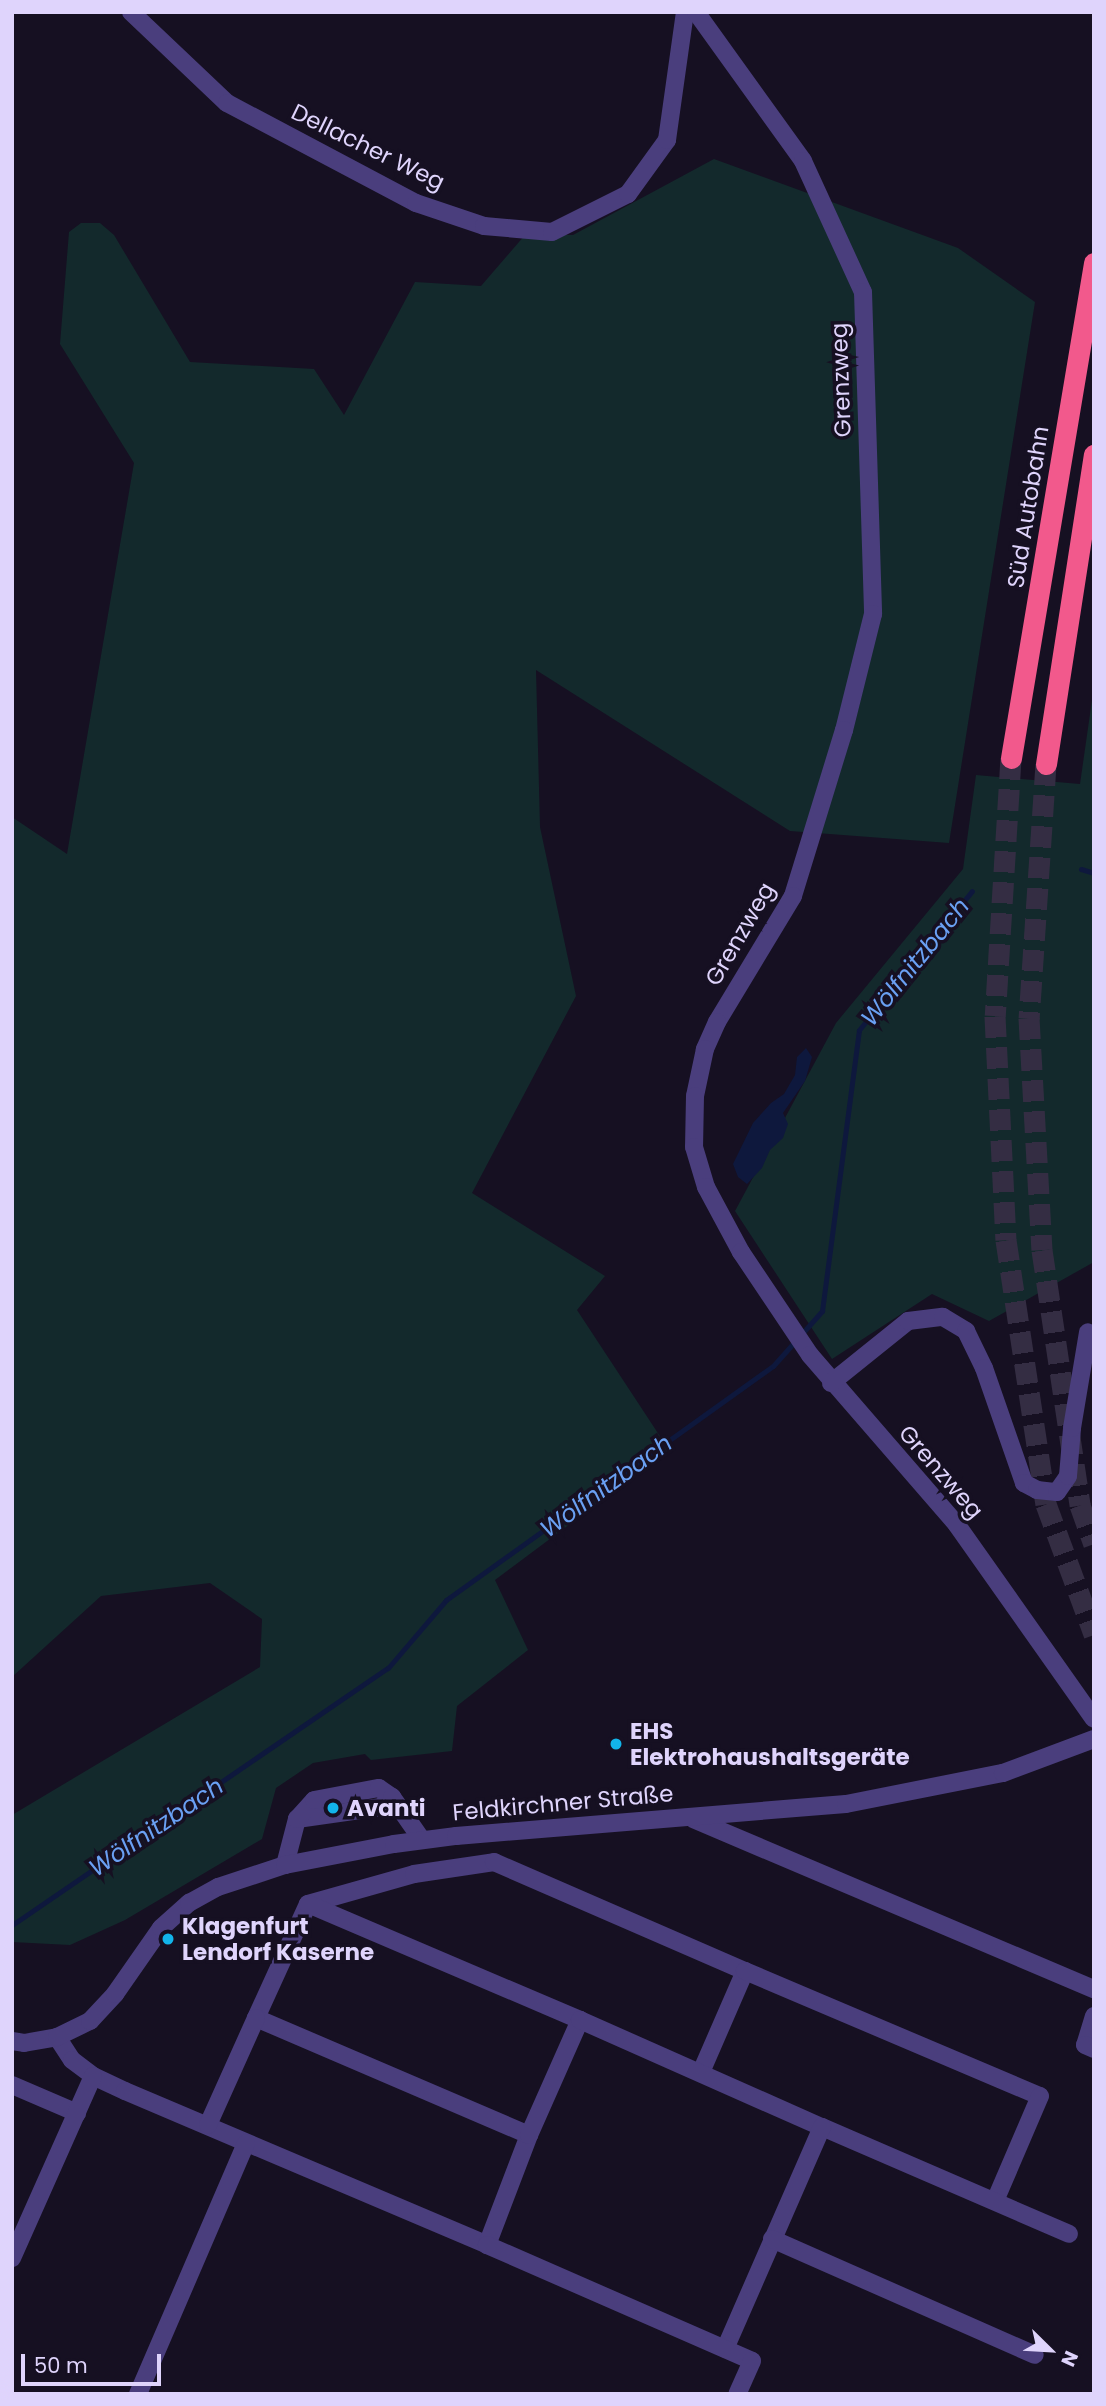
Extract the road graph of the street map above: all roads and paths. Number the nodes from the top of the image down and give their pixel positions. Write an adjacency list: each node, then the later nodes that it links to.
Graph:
1 (131, 12): 2 (street, Dellacher Weg)
2 (685, 12)
3 (696, 12): 9 (street, Grenzweg)
4 (1094, 263): 6 (highway, Süd Autobahn)
5 (1094, 455): 7 (highway)
6 (1011, 758)
7 (1046, 764)
8 (1088, 1332): 9 (street)
9 (831, 1383): 10 (street, Grenzweg)
10 (1094, 1720)
11 (1094, 1740): 12 (street, Feldkirchner Straße)
12 (690, 1817): 13 (street, Feldkirchner Straße); 17 (street)
13 (422, 1840): 14 (street, Feldkirchner Straße); 14 (street)
14 (285, 1865): 21 (street, Feldkirchner Straße)
15 (309, 1904): 16 (street); 19 (street); 20 (street)
16 (745, 1971): 24 (street); 32 (street)
17 (1094, 1989)
18 (1094, 2017): 23 (street)
19 (256, 2018): 28 (street); 30 (street)
20 (580, 2020): 24 (street); 30 (street)
21 (57, 2037): 22 (street, Feldkirchner Straße); 25 (street)
22 (12, 2041)
23 (1094, 2049)
24 (701, 2072): 29 (street)
25 (93, 2076): 27 (street); 28 (street)
26 (12, 2085): 27 (street)
27 (77, 2113): 36 (street)
28 (208, 2125): 31 (street)
29 (822, 2127): 32 (street); 34 (street)
30 (529, 2135): 35 (street)
31 (246, 2143): 35 (street); 39 (street)
32 (995, 2201): 33 (street)
33 (1069, 2234)
34 (772, 2239): 37 (street); 38 (street)
35 (487, 2245): 37 (street)
36 (12, 2258)
37 (725, 2349): 40 (street)
38 (1035, 2355)
39 (138, 2394)
40 (737, 2394)

